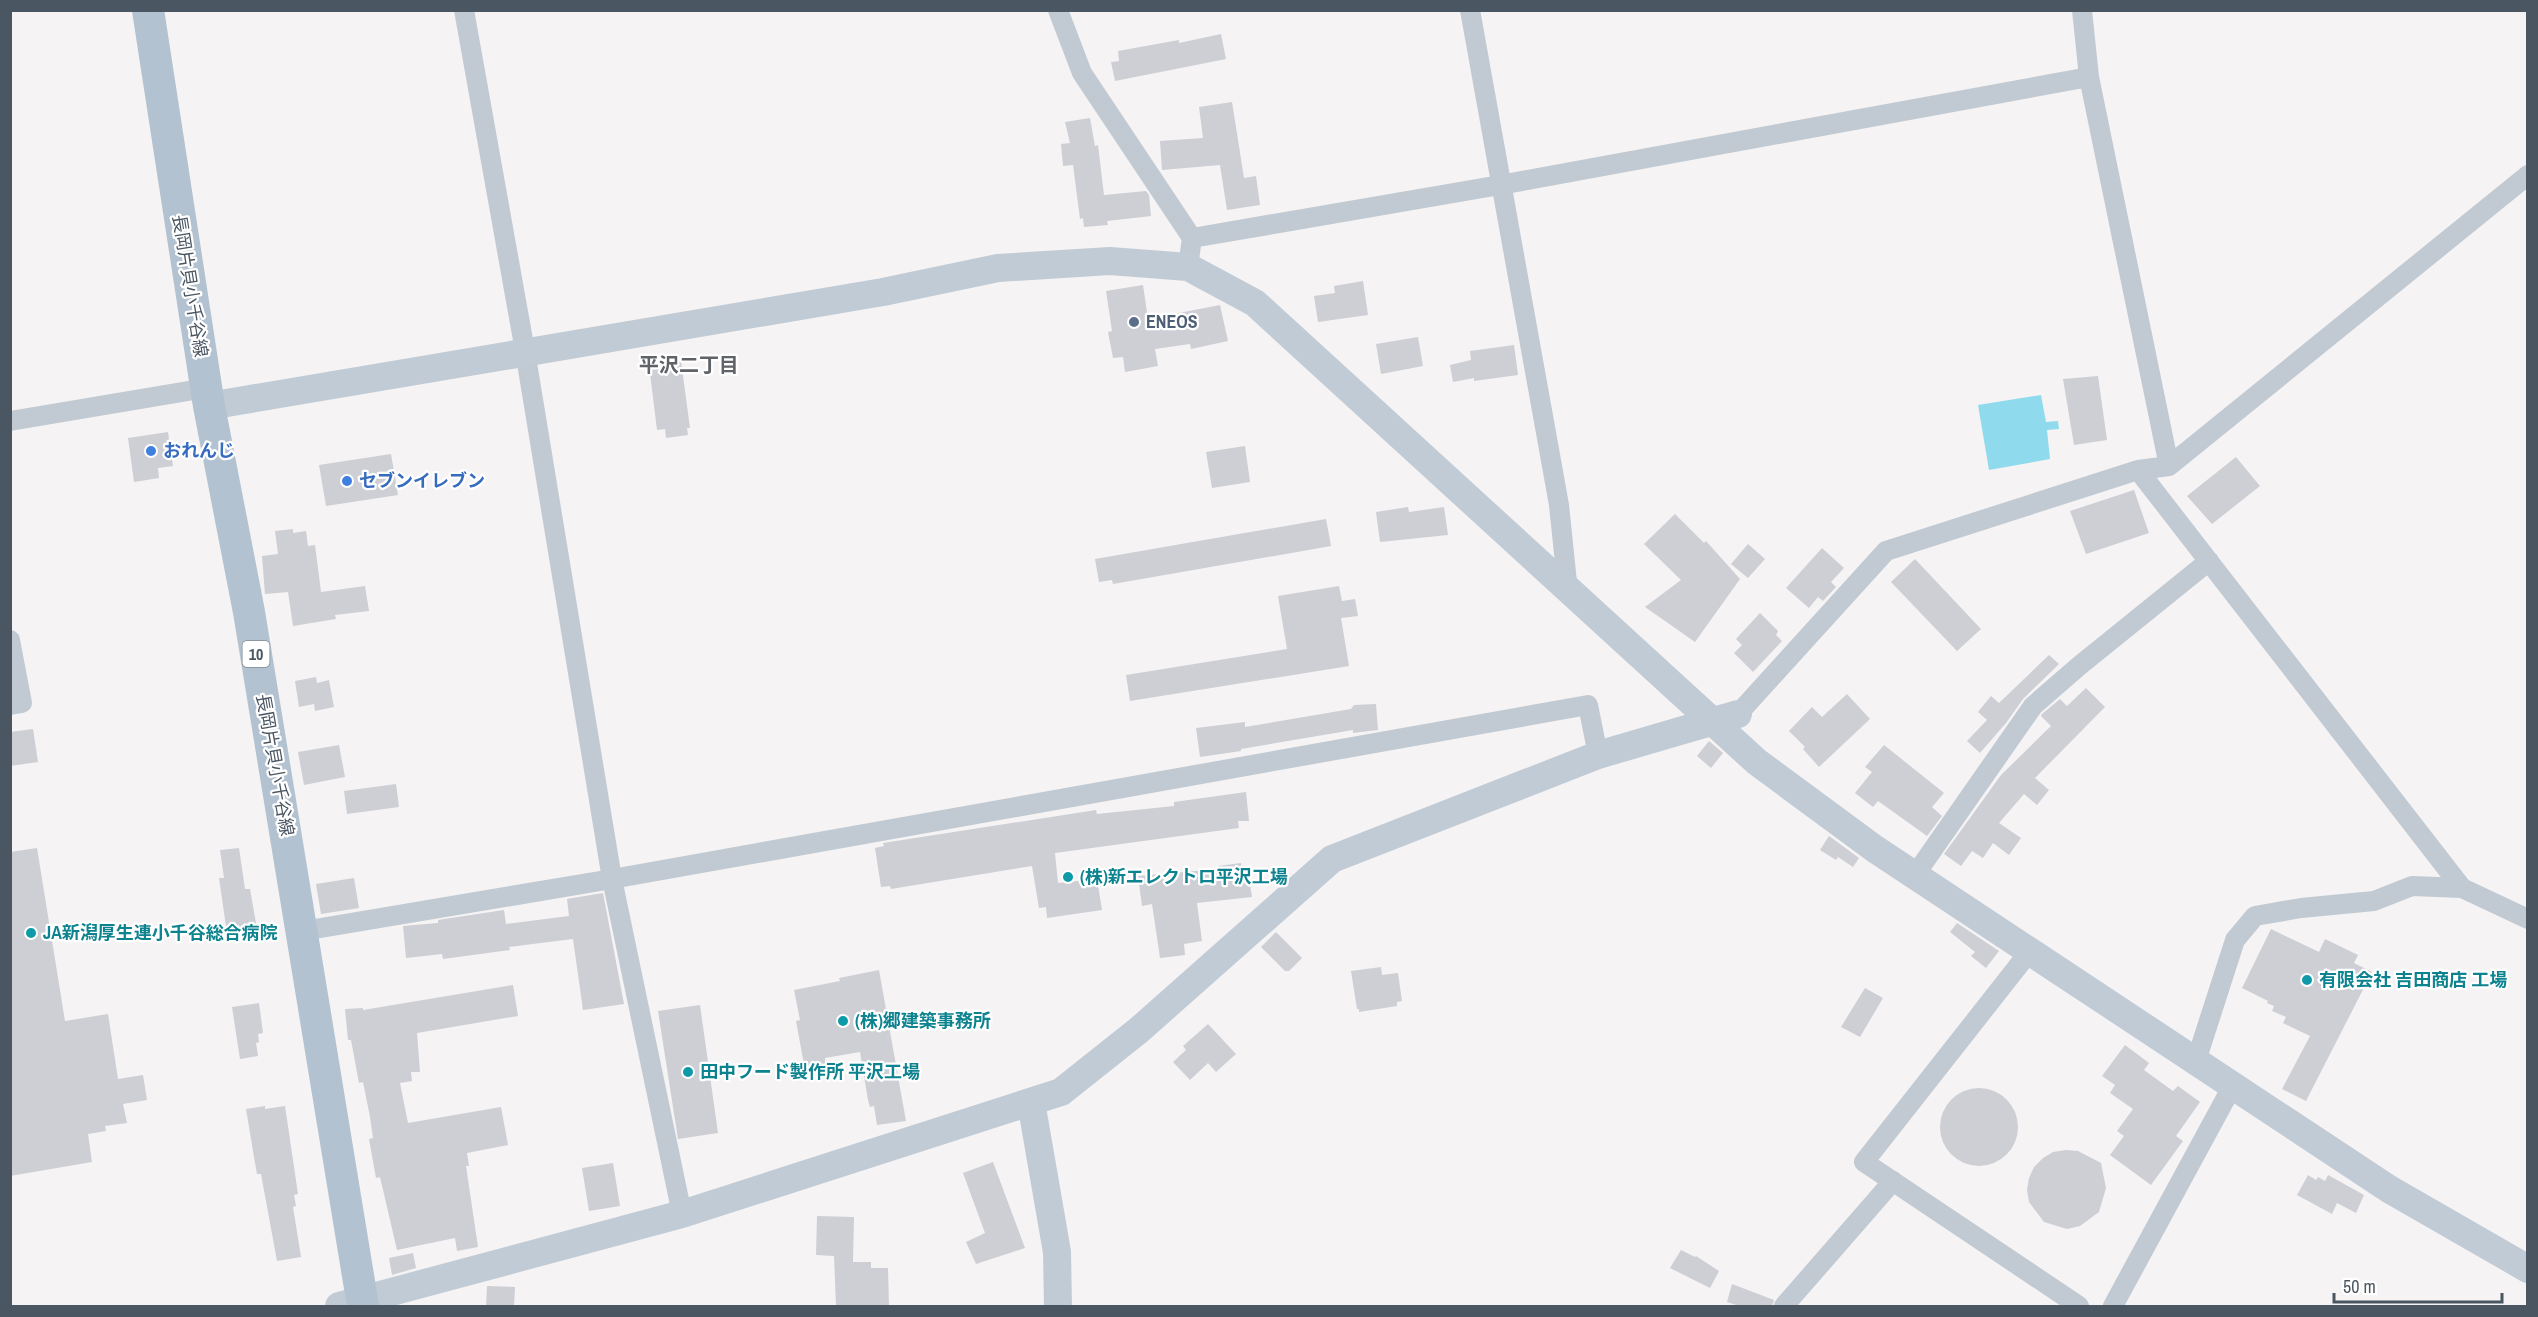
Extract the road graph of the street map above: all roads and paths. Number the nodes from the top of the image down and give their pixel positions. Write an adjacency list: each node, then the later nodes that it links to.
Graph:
1 (148, 10): 12 (main road, 長岡片貝小千谷線 / 10)
2 (464, 10): 11 (street)
3 (1058, 10): 9 (street)
4 (1470, 10): 8 (street)
5 (2082, 10): 6 (street)
6 (2089, 77): 8 (street); 14 (street)
7 (2528, 175): 14 (street)
8 (1500, 185): 9 (street); 17 (street)
9 (1192, 238): 10 (street)
10 (1188, 267): 11 (main road); 17 (main road)
11 (525, 351): 12 (main road); 23 (street)
12 (208, 397): 13 (street); 26 (main road, 長岡片貝小千谷線 / 10)
13 (10, 421)
14 (2169, 466): 15 (street)
15 (2138, 470): 16 (street); 20 (street)
16 (2209, 561): 22 (street); 24 (street)
17 (1568, 592): 20 (main road)
18 (10, 640): 19 (street)
19 (10, 705)
20 (1725, 717): 21 (main road); 22 (main road)
21 (1598, 755): 23 (street); 30 (main road)
22 (1915, 875): 27 (main road)
23 (612, 879): 26 (street); 32 (street)
24 (2462, 888): 25 (street); 28 (street)
25 (2528, 919)
26 (303, 931): 34 (main road, 長岡片貝小千谷線 / 10)
27 (2030, 951): 28 (main road); 31 (street)
28 (2196, 1061): 29 (main road)
29 (2233, 1085): 33 (main road); 38 (street)
30 (1031, 1102): 32 (main road); 35 (main road)
31 (1893, 1181): 36 (street); 37 (street)
32 (682, 1214): 34 (main road)
33 (2528, 1269)
34 (355, 1304)
35 (1058, 1306)
36 (1784, 1306)
37 (2079, 1306)
38 (2113, 1306)

